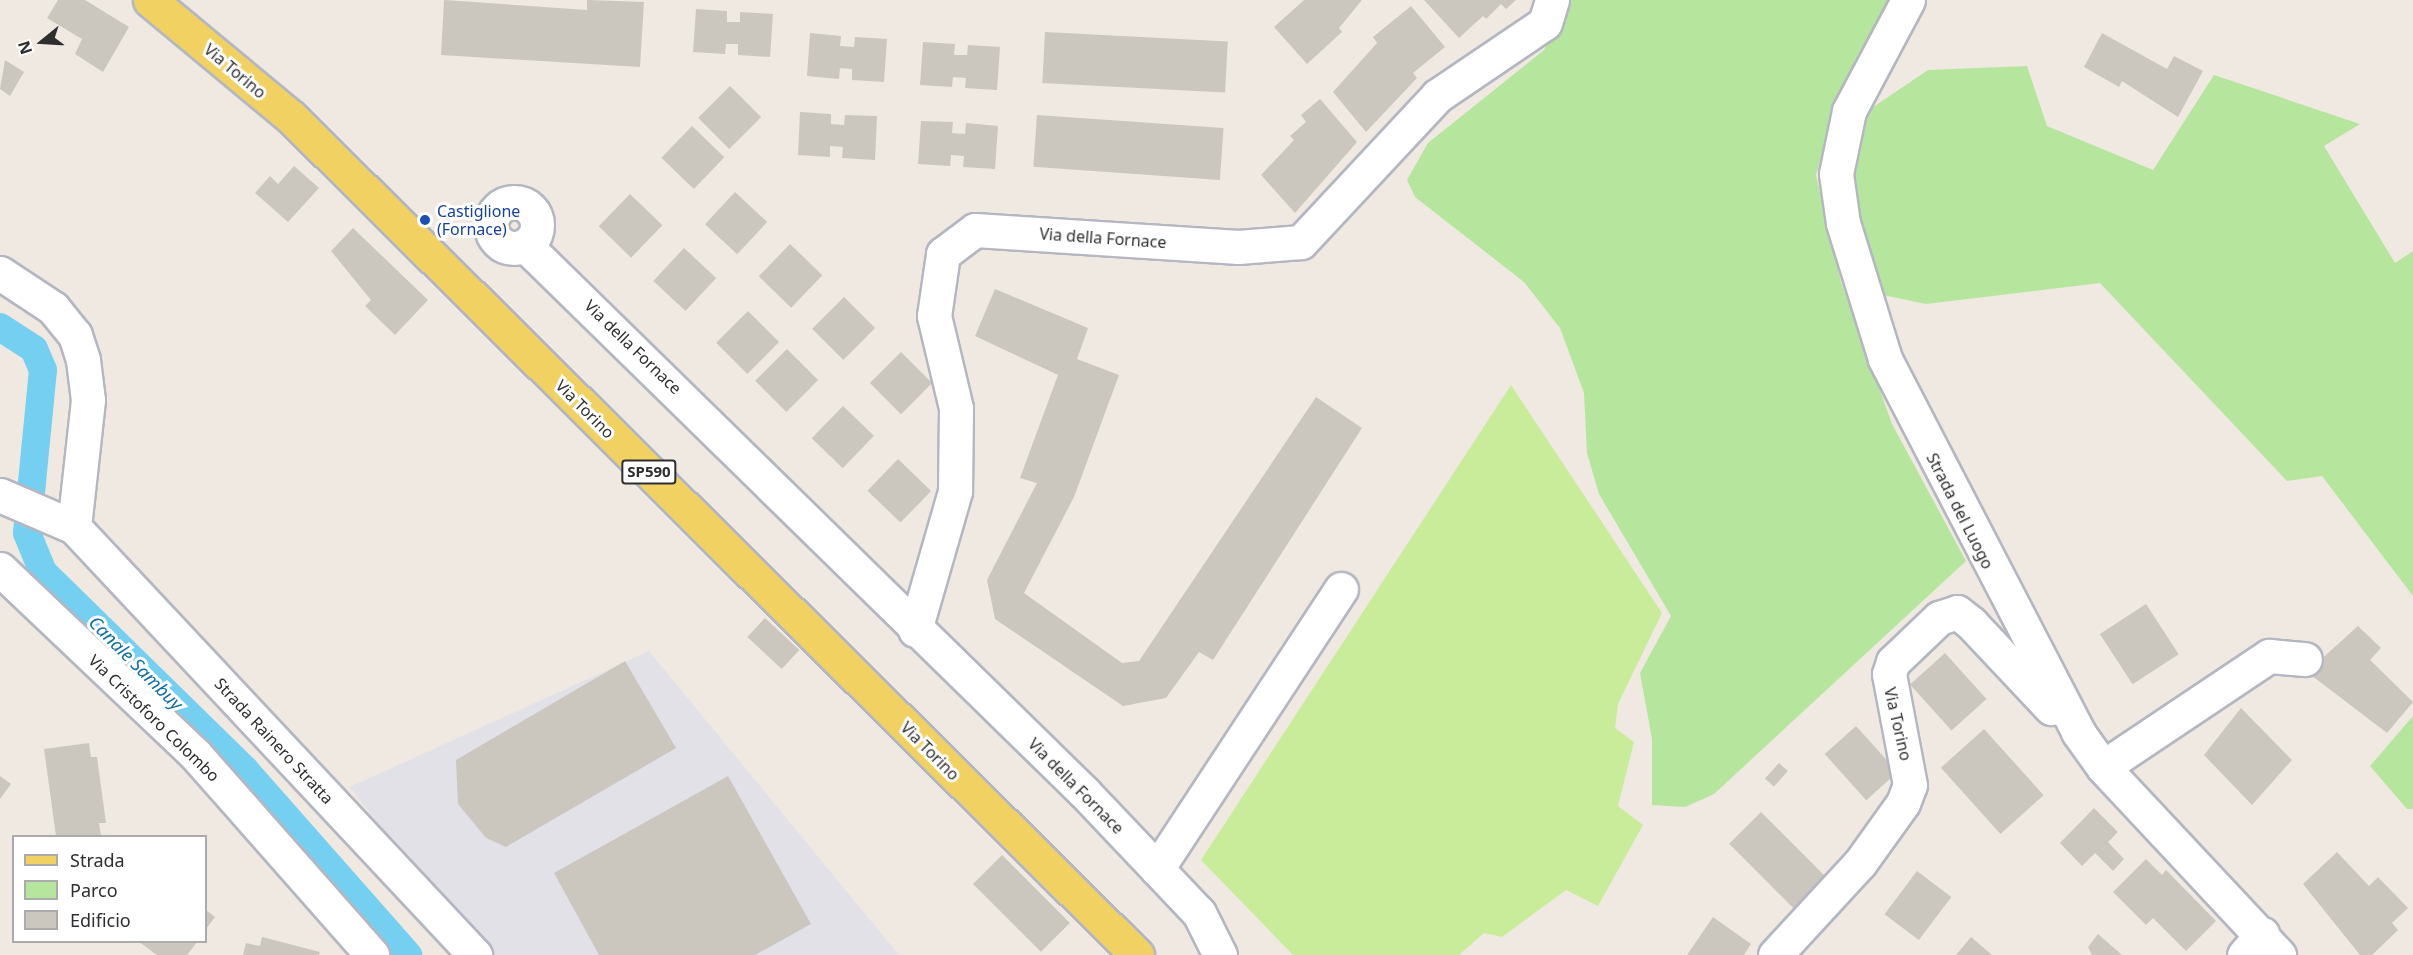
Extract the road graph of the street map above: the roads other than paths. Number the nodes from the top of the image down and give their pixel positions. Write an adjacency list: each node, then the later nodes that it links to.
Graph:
1 (150, 0): 18 (main road, Via Torino / SP590)
2 (1552, 0): 10 (street, Via della Fornace)
3 (1908, 0): 12 (street, Strada del Luogo)
4 (526, 246): 10 (street, Via della Fornace)
5 (0, 273): 7 (street)
6 (0, 495): 7 (street, Strada Rainero Stratta)
7 (74, 527): 17 (street, Strada Rainero Stratta)
8 (0, 569): 16 (street, Via Cristoforo Colombo)
9 (1341, 589): 14 (street)
10 (915, 630): 14 (street, Via della Fornace)
11 (2305, 659): 13 (street)
12 (2078, 732): 13 (street, Strada del Luogo); 20 (street, Via Torino)
13 (2103, 767): 15 (street, Strada del Luogo)
14 (1157, 869): 19 (street, Via della Fornace)
15 (2262, 948)
16 (372, 955)
17 (475, 955)
18 (1137, 955)
19 (1220, 955)
20 (1775, 955)

